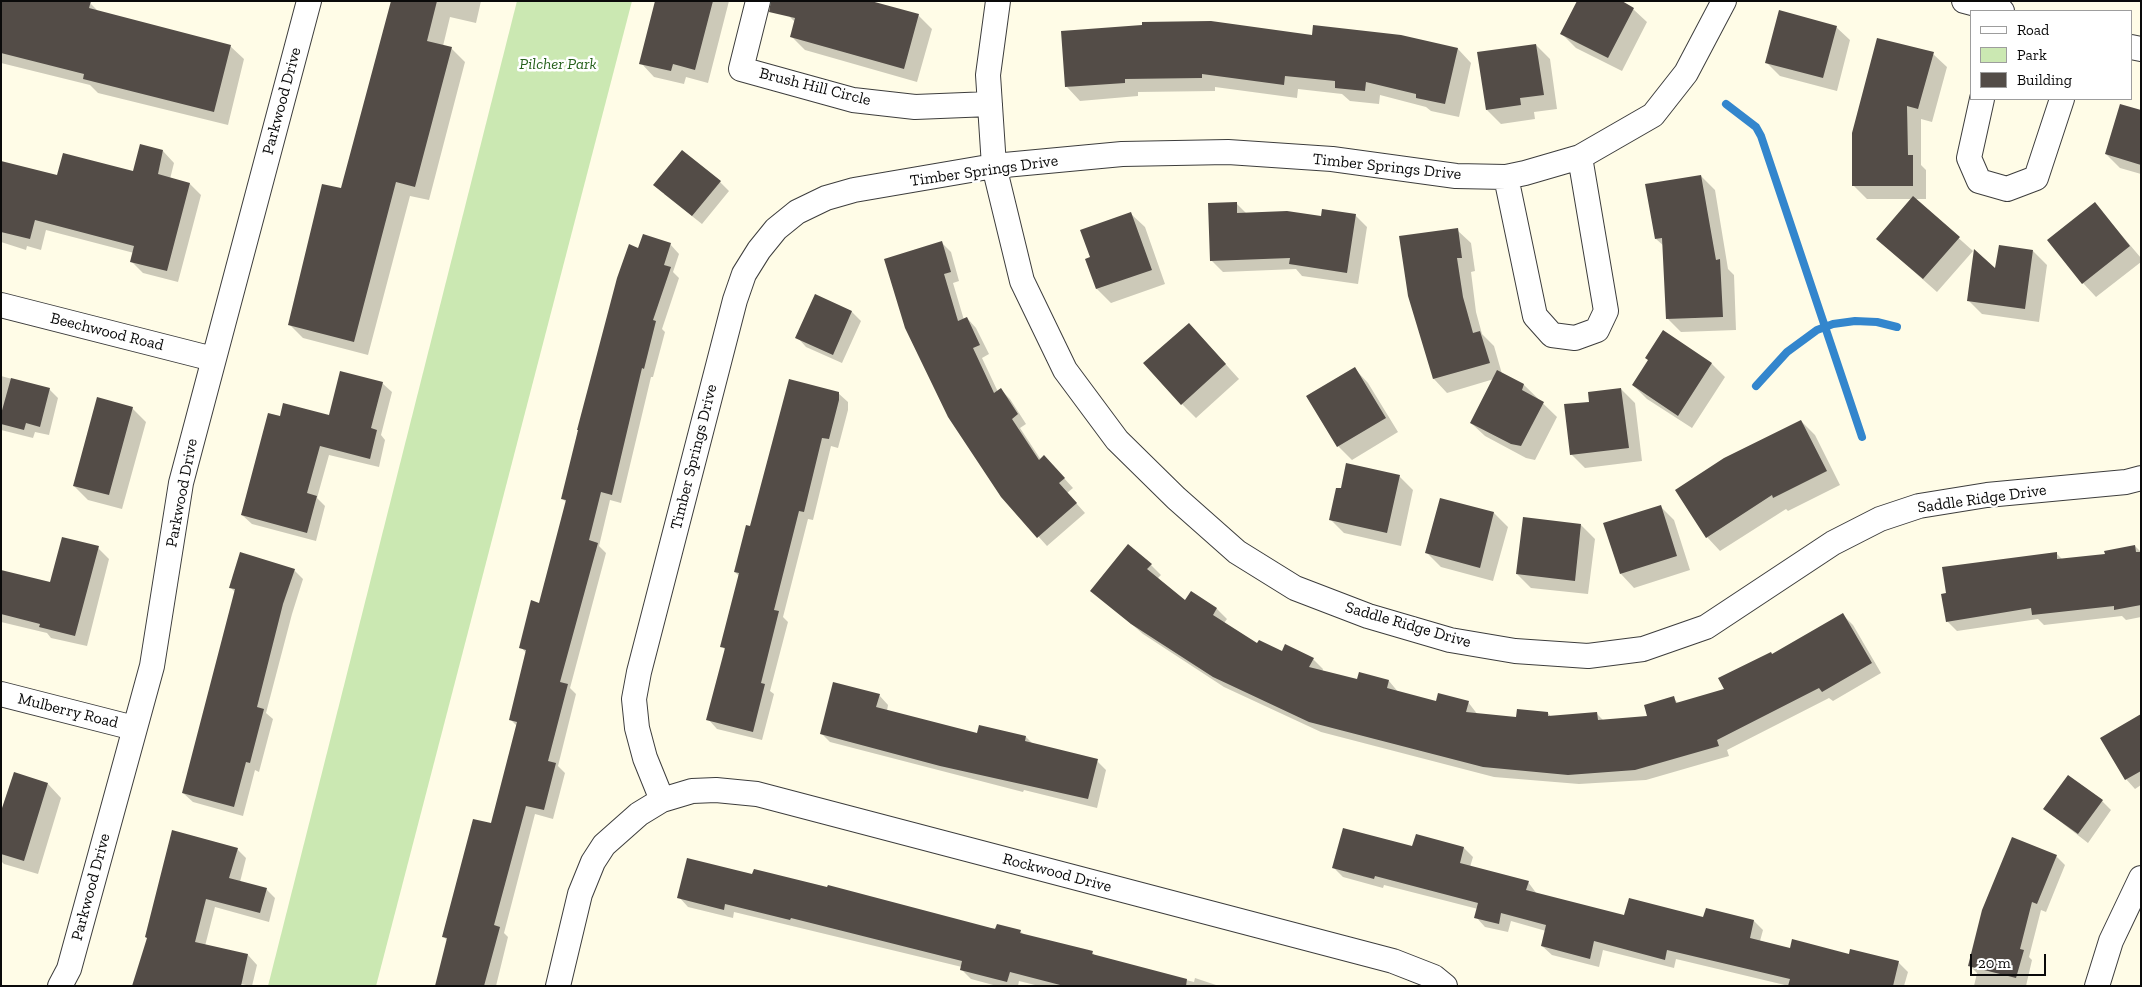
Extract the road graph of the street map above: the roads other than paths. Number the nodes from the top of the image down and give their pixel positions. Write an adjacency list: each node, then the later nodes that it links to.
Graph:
1 (309, 1): 14 (street, Parkwood Drive)
2 (758, 1): 9 (street, Brush Hill Circle)
3 (998, 1): 9 (street, Saddle Ridge Drive)
4 (1724, 1): 10 (street, Timber Springs Drive)
5 (1964, 1): 6 (street)
6 (1998, 10)
7 (1982, 100): 8 (street)
8 (2062, 100)
9 (990, 104): 11 (street, Saddle Ridge Drive)
10 (1580, 157): 12 (street, Timber Springs Drive); 12 (street)
11 (994, 166): 12 (street, Timber Springs Drive); 15 (street, Saddle Ridge Drive); 18 (street, Timber Springs Drive)
12 (1506, 177)
13 (1, 305): 14 (street, Beechwood Road)
14 (213, 359): 17 (street, Parkwood Drive)
15 (2141, 478)
16 (1, 694): 17 (street, Mulberry Road)
17 (134, 728): 20 (street, Parkwood Drive)
18 (662, 800): 21 (street, Rockwood Drive); 22 (street, Rockwood Drive)
19 (2141, 878): 23 (street)
20 (60, 986)
21 (558, 986)
22 (1445, 986)
23 (2097, 986)

